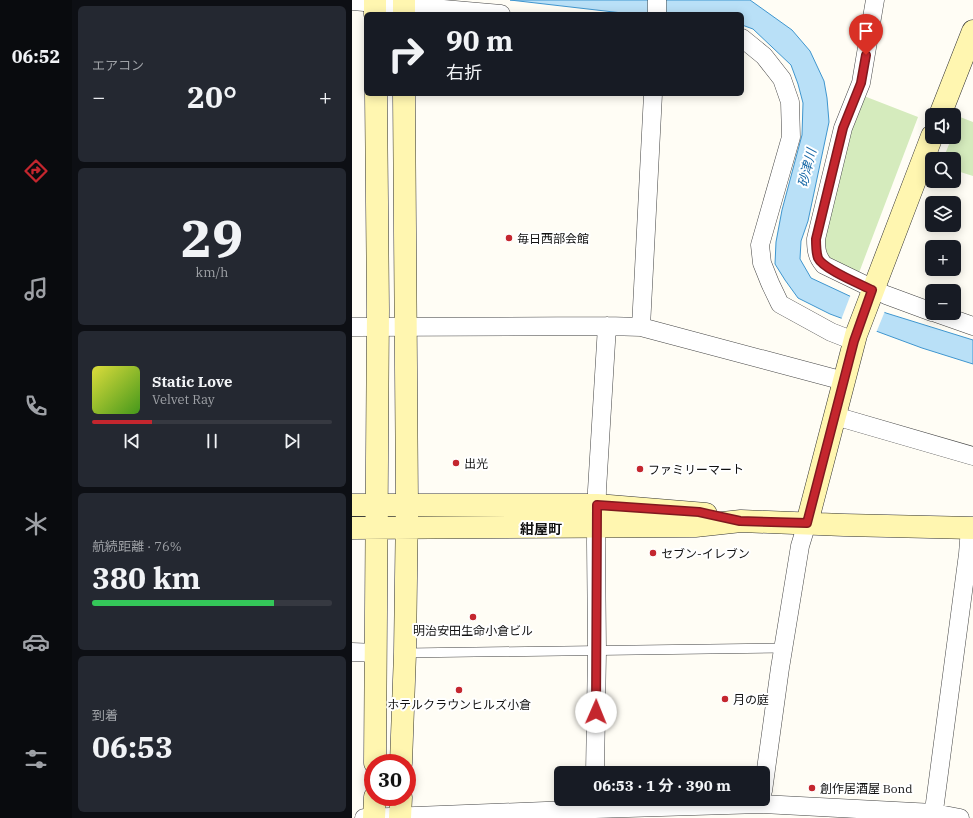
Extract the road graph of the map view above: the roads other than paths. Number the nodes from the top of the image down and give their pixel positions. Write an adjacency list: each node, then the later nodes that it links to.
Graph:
1 (657, 0): 7 (street)
2 (875, 0): 15 (street)
3 (352, 1): 4 (street)
4 (375, 6): 5 (street)
5 (404, 7): 6 (street)
6 (473, 12)
7 (657, 12)
8 (973, 30): 13 (street)
9 (744, 40): 24 (street)
10 (376, 96): 18 (street)
11 (404, 96): 19 (street)
12 (653, 96): 23 (street)
13 (943, 108)
14 (929, 144): 15 (street)
15 (871, 294): 16 (street); 24 (street)
16 (925, 310)
17 (956, 320): 21 (street)
18 (378, 326): 19 (street); 22 (street); 28 (street)
19 (405, 326): 20 (street); 29 (street)
20 (607, 326): 23 (street); 31 (street)
21 (973, 326)
22 (352, 327)
23 (641, 327): 25 (street)
24 (855, 338): 25 (street)
25 (844, 381): 26 (street)
26 (835, 416): 27 (street); 33 (street)
27 (973, 456)
28 (376, 504): 29 (street); 30 (street); 35 (street)
29 (407, 504): 31 (street); 36 (street)
30 (352, 505)
31 (597, 505): 32 (street); 34 (street)
32 (740, 521): 33 (street); 34 (street)
33 (807, 523): 38 (street); 39 (street)
34 (597, 526): 36 (street); 40 (street)
35 (377, 527): 36 (street); 37 (street); 42 (street)
36 (406, 527): 43 (street)
37 (352, 528)
38 (971, 528): 53 (street)
39 (784, 648): 40 (lane); 47 (street)
40 (597, 651): 43 (lane); 46 (street)
41 (352, 652): 42 (street)
42 (377, 653): 44 (street)
43 (405, 653): 45 (street)
44 (375, 754)
45 (401, 754)
46 (595, 766)
47 (766, 766)
48 (770, 804): 53 (street)
49 (375, 806): 55 (street)
50 (678, 806): 51 (street)
51 (595, 809): 52 (street)
52 (400, 810): 55 (street)
53 (934, 815): 56 (street)
54 (364, 818): 55 (street)
55 (374, 818)
56 (960, 818)

